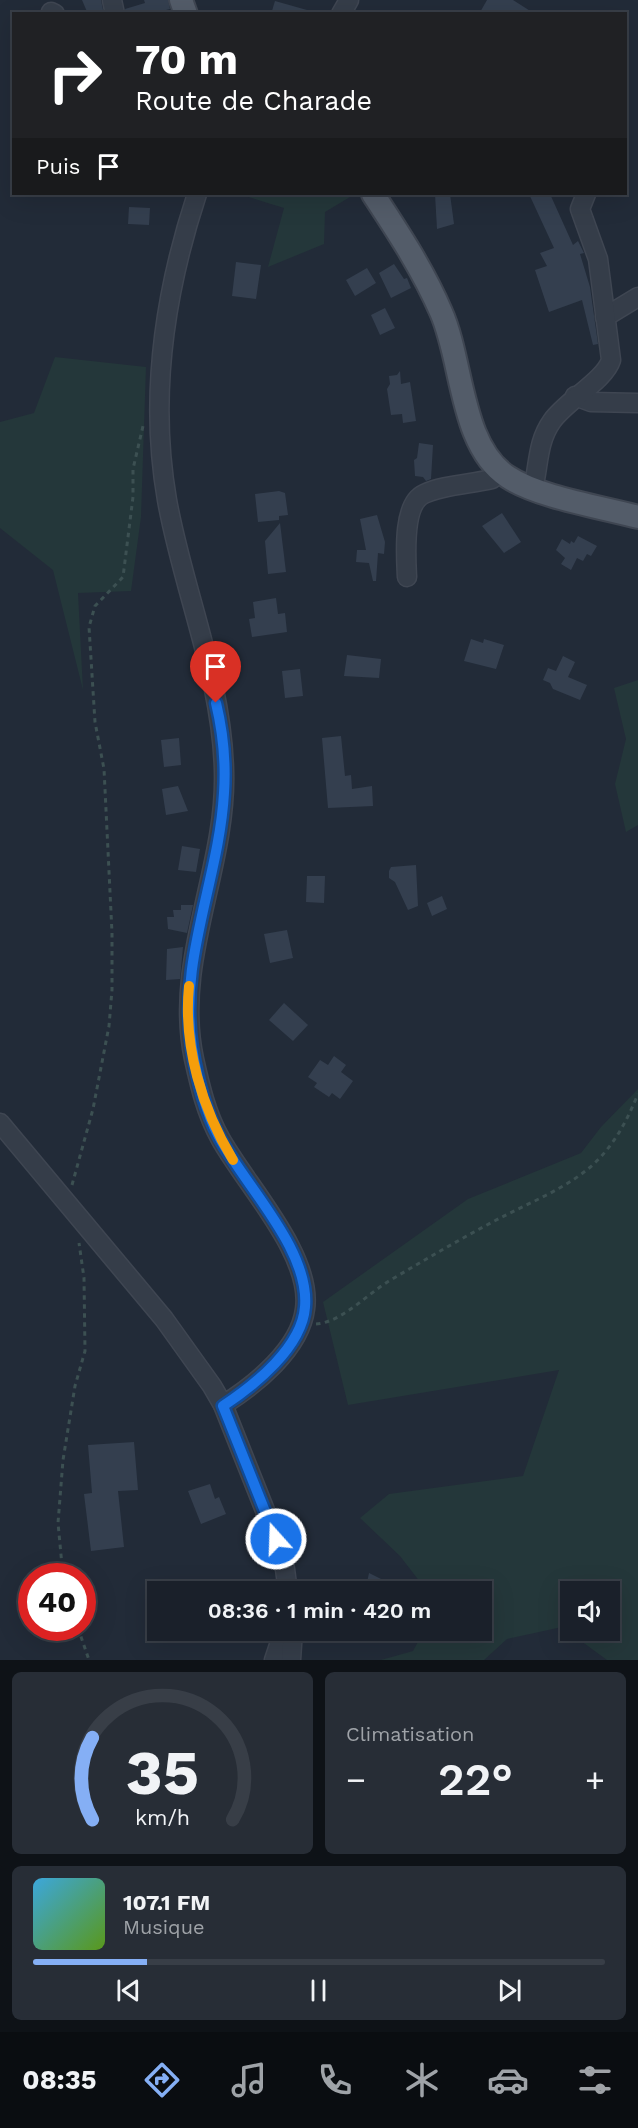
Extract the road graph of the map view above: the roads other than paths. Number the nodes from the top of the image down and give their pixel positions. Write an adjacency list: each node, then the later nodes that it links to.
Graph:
1 (197, 195): 13 (street)
2 (375, 195): 8 (main road)
3 (585, 195): 5 (street)
4 (638, 297): 5 (street)
5 (605, 317): 6 (street)
6 (575, 396): 7 (street); 9 (street)
7 (638, 403)
8 (500, 471): 9 (main road); 11 (street)
9 (532, 489): 10 (main road)
10 (638, 517)
11 (407, 577)
12 (0, 1124): 13 (street)
13 (223, 1406): 14 (street)
14 (287, 1581)
15 (280, 1641): 17 (street)
16 (292, 1641): 18 (street)
17 (274, 1660)
18 (291, 1660)

